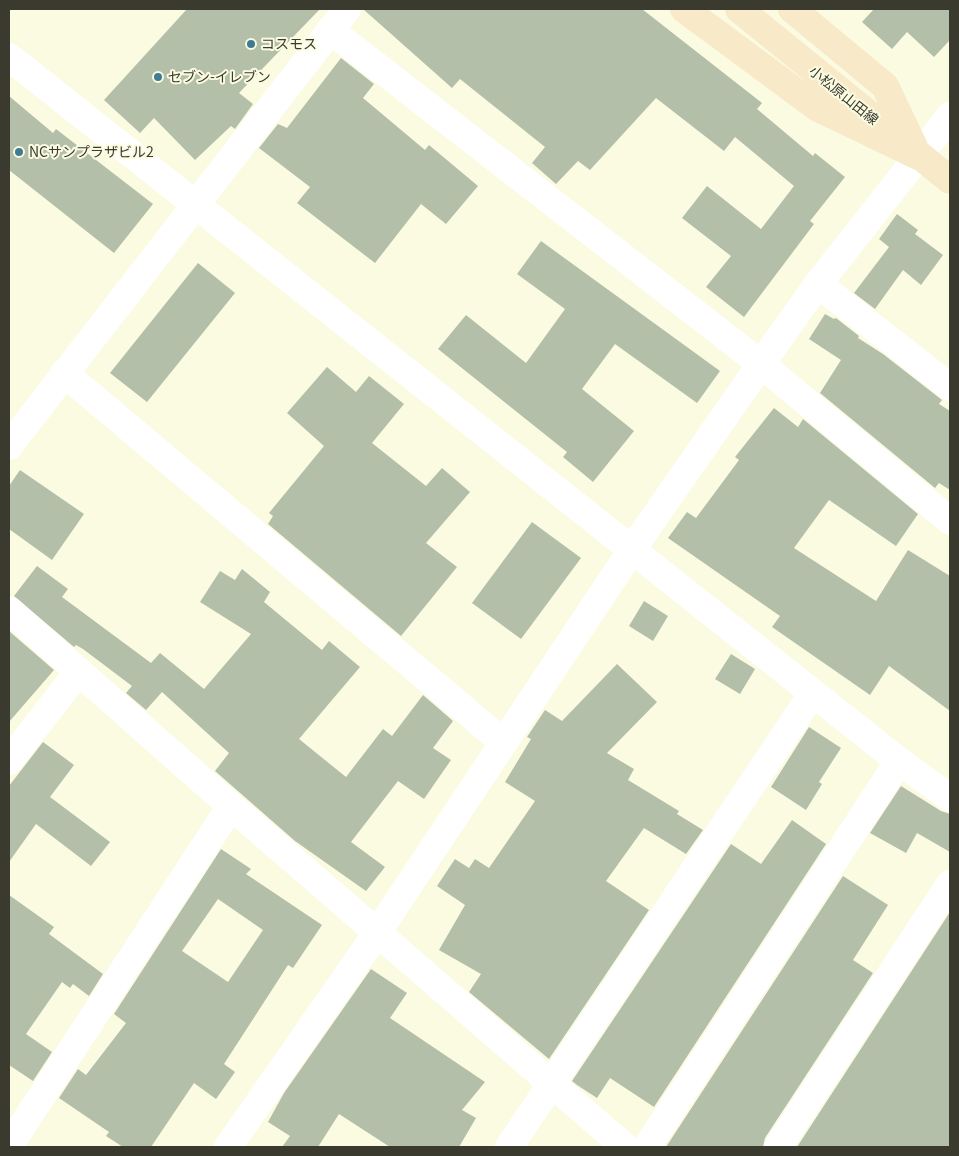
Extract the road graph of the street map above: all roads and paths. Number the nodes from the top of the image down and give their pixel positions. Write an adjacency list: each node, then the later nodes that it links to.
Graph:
1 (347, 9): 5 (street)
2 (684, 9): 8 (street)
3 (739, 9): 8 (street, 小松原山田線)
4 (792, 9): 8 (street)
5 (330, 30): 10 (street); 12 (street)
6 (9, 58): 10 (street)
7 (950, 116): 8 (street)
8 (918, 156): 9 (street, 小松原山田線); 11 (street)
9 (950, 180)
10 (195, 205): 13 (street); 17 (street)
11 (818, 284): 12 (street); 14 (street)
12 (761, 364): 16 (street); 17 (street)
13 (64, 372): 15 (street); 21 (street)
14 (950, 387)
15 (9, 446)
16 (950, 522)
17 (633, 548): 20 (street); 21 (street)
18 (9, 610): 19 (street)
19 (79, 671): 23 (street); 25 (street)
20 (813, 693): 22 (street); 28 (street)
21 (503, 742): 27 (street)
22 (898, 760): 24 (street); 33 (street)
23 (9, 761)
24 (950, 798)
25 (231, 806): 27 (street); 29 (street)
26 (950, 884): 34 (street)
27 (377, 933): 28 (street); 30 (street)
28 (551, 1083): 31 (street); 32 (street)
29 (9, 1146)
30 (228, 1147)
31 (508, 1147)
32 (625, 1147)
33 (647, 1147)
34 (778, 1147)

